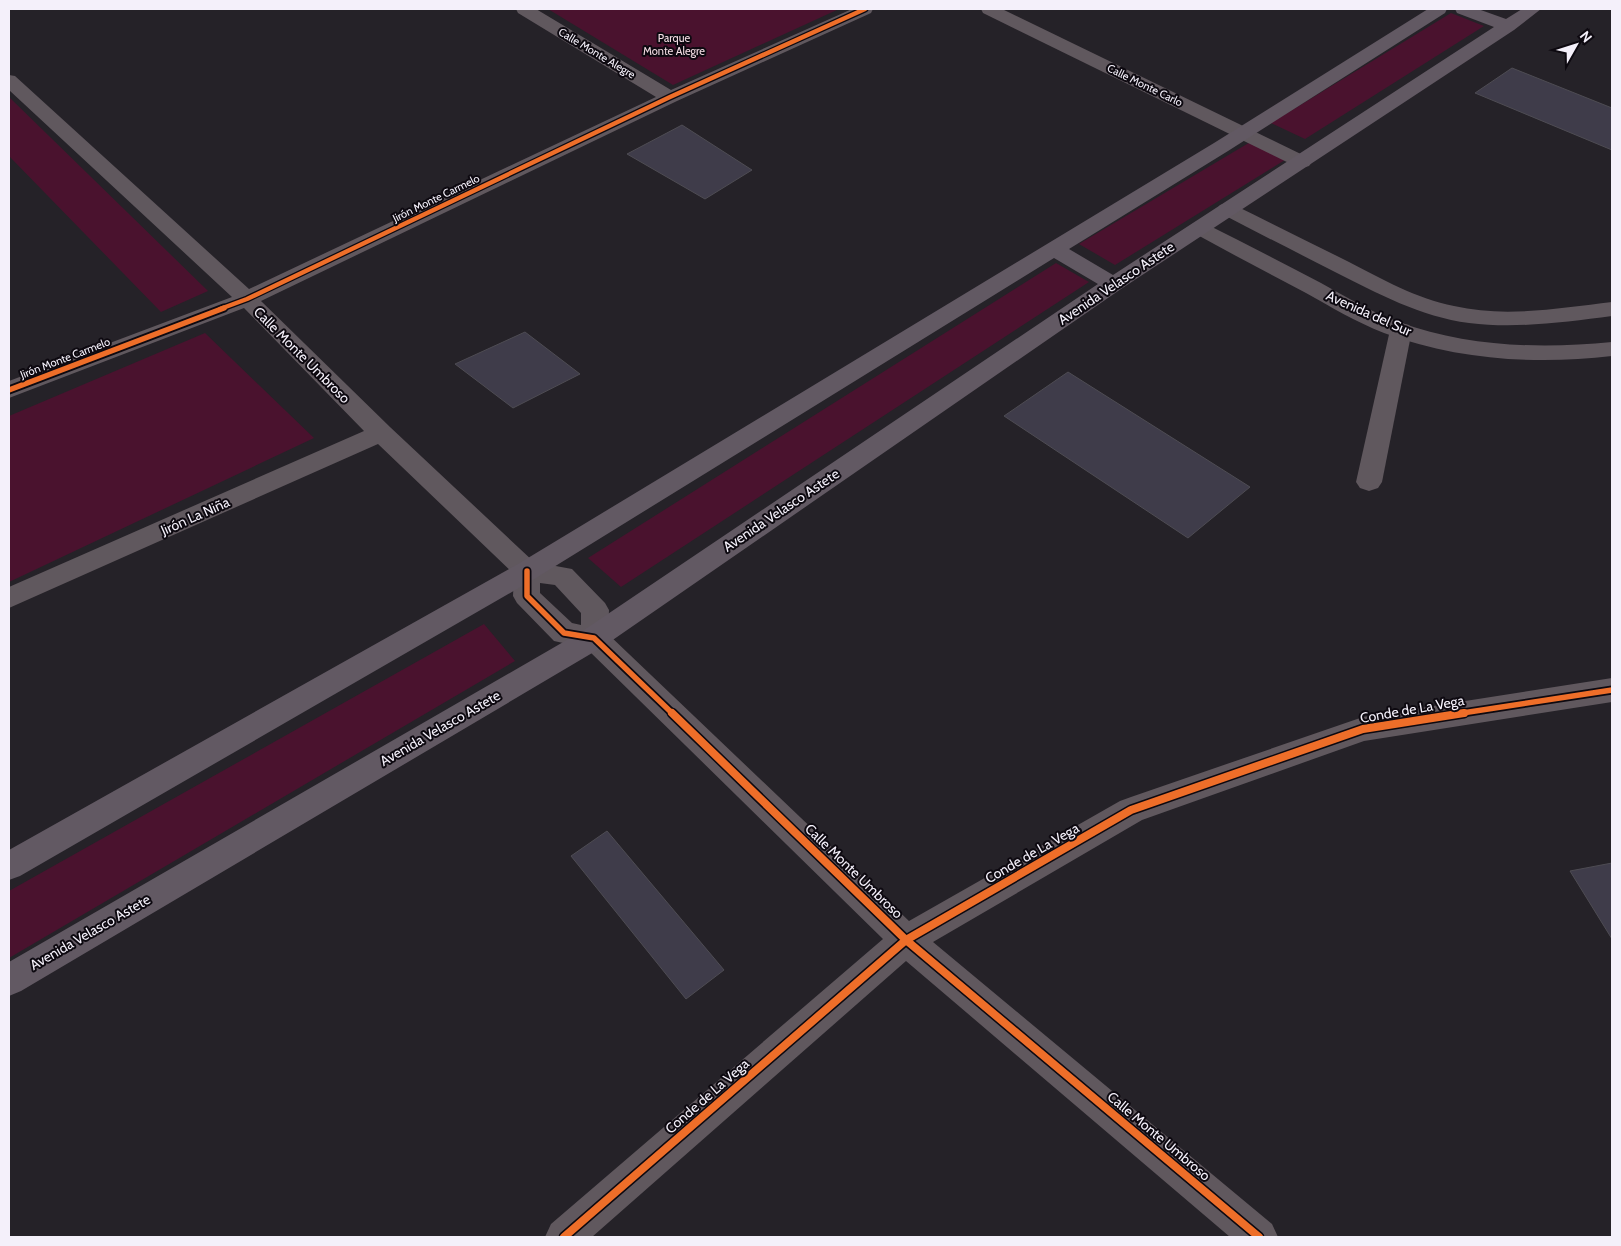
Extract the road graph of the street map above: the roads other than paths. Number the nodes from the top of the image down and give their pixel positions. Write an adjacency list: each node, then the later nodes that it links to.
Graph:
1 (524, 9): 9 (street, Calle Monte Alegre)
2 (865, 9): 9 (street, Jirón Monte Carmelo)
3 (989, 9): 10 (street, Calle Monte Carlo)
4 (1439, 9): 10 (main road)
5 (1463, 9): 7 (main road)
6 (1533, 9): 7 (main road, Avenida Velasco Astete)
7 (1508, 26): 11 (main road, Avenida Velasco Astete)
8 (9, 80): 16 (street, Calle Monte Umbroso)
9 (670, 97): 16 (street, Jirón Monte Carmelo)
10 (1243, 133): 11 (street, Calle Monte Carlo); 14 (main road)
11 (1302, 162): 12 (main road, Avenida Velasco Astete)
12 (1227, 209): 13 (main road, Avenida Velasco Astete); 17 (street)
13 (1199, 228): 15 (main road, Avenida Velasco Astete); 18 (street, Avenida del Sur)
14 (1053, 249): 15 (main road); 23 (main road)
15 (1113, 284): 25 (main road, Avenida Velasco Astete)
16 (247, 299): 20 (street, Jirón Monte Carmelo); 21 (street, Calle Monte Umbroso)
17 (1612, 309)
18 (1400, 330): 19 (street, Avenida del Sur); 22 (street)
19 (1612, 349)
20 (9, 390)
21 (381, 433): 23 (street, Calle Monte Umbroso); 24 (street, Jirón La Niña)
22 (1369, 482)
23 (527, 571): 25 (street); 25 (street); 27 (main road)
24 (9, 598)
25 (594, 638): 28 (street, Calle Monte Umbroso); 29 (main road, Avenida Velasco Astete)
26 (1612, 690): 28 (street, Conde de La Vega)
27 (9, 866)
28 (906, 940): 30 (street, Conde de La Vega); 31 (street, Calle Monte Umbroso)
29 (9, 980)
30 (564, 1237)
31 (1259, 1237)

